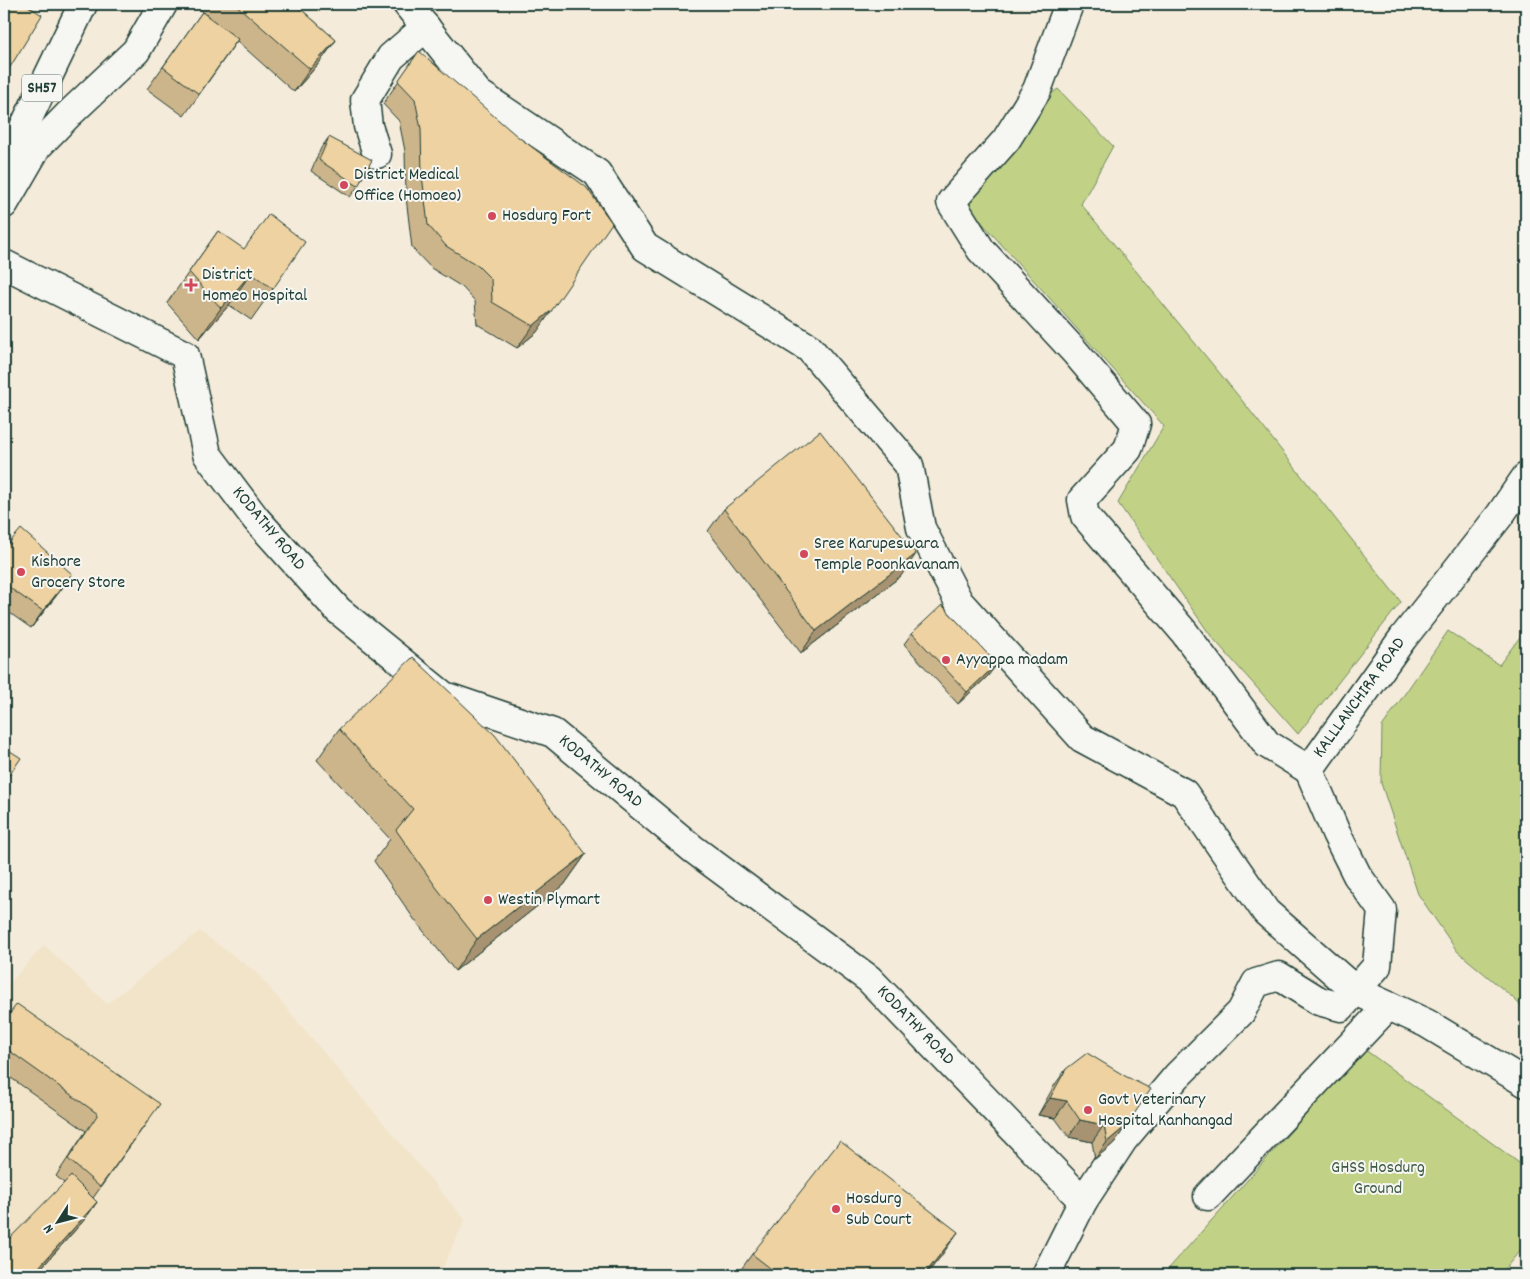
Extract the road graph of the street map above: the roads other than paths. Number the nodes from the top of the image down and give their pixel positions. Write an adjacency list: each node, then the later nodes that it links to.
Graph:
1 (83, 4): 7 (street, SH57)
2 (163, 4): 8 (street)
3 (407, 4): 5 (street)
4 (1069, 4): 11 (street)
5 (426, 27): 6 (street); 12 (street)
6 (377, 154)
7 (4, 174)
8 (4, 204)
9 (4, 264): 16 (street, KODATHY ROAD)
10 (1526, 477): 11 (street, KALLLANCHIRA ROAD)
11 (1309, 770): 12 (street, KALLLANCHIRA ROAD)
12 (1356, 991): 13 (street); 16 (street, KALLLANCHIRA ROAD)
13 (1388, 1006): 14 (street); 15 (street)
14 (1526, 1083)
15 (1208, 1196)
16 (1083, 1202): 17 (street)
17 (1046, 1275)

